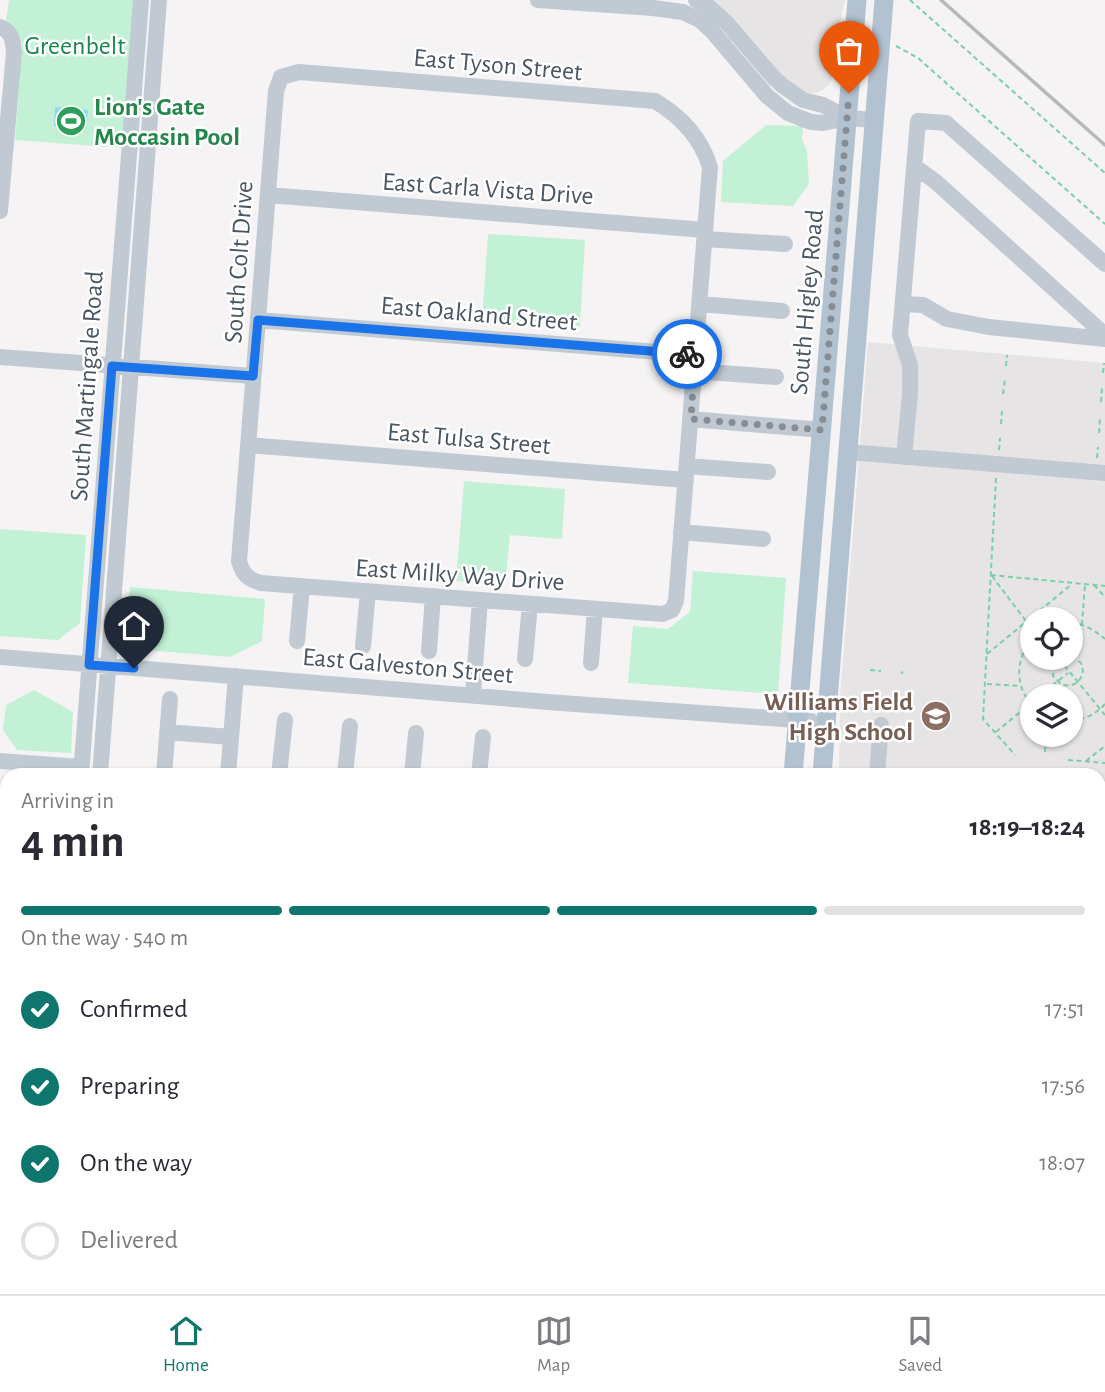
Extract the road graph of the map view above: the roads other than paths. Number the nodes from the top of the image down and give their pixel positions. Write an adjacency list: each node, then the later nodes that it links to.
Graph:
1 (141, 0): 26 (street, South Martingale Road)
2 (159, 0): 27 (street, South Martingale Road)
3 (538, 0): 7 (street)
4 (696, 0): 10 (street)
5 (857, 0): 10 (main road, South Higley Road)
6 (884, 0): 11 (main road, South Higley Road)
7 (653, 4): 10 (street)
8 (5, 30): 12 (street)
9 (281, 77): 14 (street, South Colt Drive); 16 (street, East Tyson Street)
10 (847, 118): 11 (street); 31 (main road, South Higley Road)
11 (874, 121): 33 (main road, South Higley Road)
12 (2, 152): 15 (street)
13 (915, 166): 18 (street); 19 (street); 23 (street)
14 (268, 195): 16 (street, East Carla Vista Drive); 22 (street, South Colt Drive)
15 (0, 211)
16 (705, 234): 17 (street, East Carla Vista Drive); 20 (street)
17 (785, 244)
18 (1105, 264)
19 (903, 303): 23 (street); 34 (street)
20 (699, 304): 21 (street); 25 (street)
21 (782, 311)
22 (258, 320): 25 (street, East Oakland Street); 28 (street, South Colt Drive)
23 (1105, 337)
24 (0, 357): 26 (street)
25 (695, 363): 29 (street, East Oakland Street); 30 (street)
26 (112, 366): 27 (street); 54 (street, South Martingale Road)
27 (131, 367): 28 (street); 55 (street, South Martingale Road)
28 (253, 376): 32 (street, South Colt Drive)
29 (776, 377)
30 (691, 419): 31 (street); 36 (street)
31 (822, 430): 38 (main road); 60 (main road, South Higley Road)
32 (248, 445): 36 (street, East Tulsa Street); 41 (street, South Colt Drive)
33 (848, 452): 34 (street); 38 (main road, South Higley Road)
34 (904, 457): 37 (street)
35 (768, 472): 36 (street, East Tulsa Street)
36 (686, 473): 39 (street)
37 (1105, 473)
38 (843, 509): 78 (main road, South Higley Road)
39 (681, 532): 40 (street); 47 (street, East Milky Way Drive)
40 (763, 540)
41 (245, 576): 42 (street, East Milky Way Drive)
42 (302, 586): 43 (street, East Milky Way Drive); 48 (street)
43 (368, 591): 44 (street, East Milky Way Drive); 49 (street)
44 (433, 596): 45 (street, East Milky Way Drive); 50 (street)
45 (480, 600): 46 (street, East Milky Way Drive); 57 (street)
46 (530, 604): 47 (street, East Milky Way Drive); 52 (street)
47 (595, 609): 53 (street)
48 (297, 641)
49 (363, 646)
50 (429, 651)
51 (0, 657): 54 (street, East Galveston Street)
52 (525, 659)
53 (591, 663)
54 (89, 665): 55 (street, East Galveston Street); 69 (street, South Martingale Road)
55 (108, 666): 56 (street, East Galveston Street); 70 (street, South Martingale Road)
56 (236, 676): 57 (street, East Galveston Street); 65 (street)
57 (473, 695): 60 (street, East Galveston Street)
58 (170, 699): 63 (street)
59 (285, 720): 73 (street)
60 (804, 720): 77 (main road, South Higley Road)
61 (881, 725): 79 (street)
62 (350, 726): 74 (street)
63 (167, 732): 65 (street); 71 (street)
64 (416, 733): 75 (street)
65 (231, 737): 72 (street)
66 (482, 737): 76 (street)
67 (0, 761): 68 (street)
68 (57, 768)
69 (81, 768)
70 (101, 768)
71 (164, 768)
72 (229, 768)
73 (280, 768)
74 (346, 768)
75 (413, 768)
76 (480, 768)
77 (794, 768)
78 (823, 768)
79 (878, 768)

